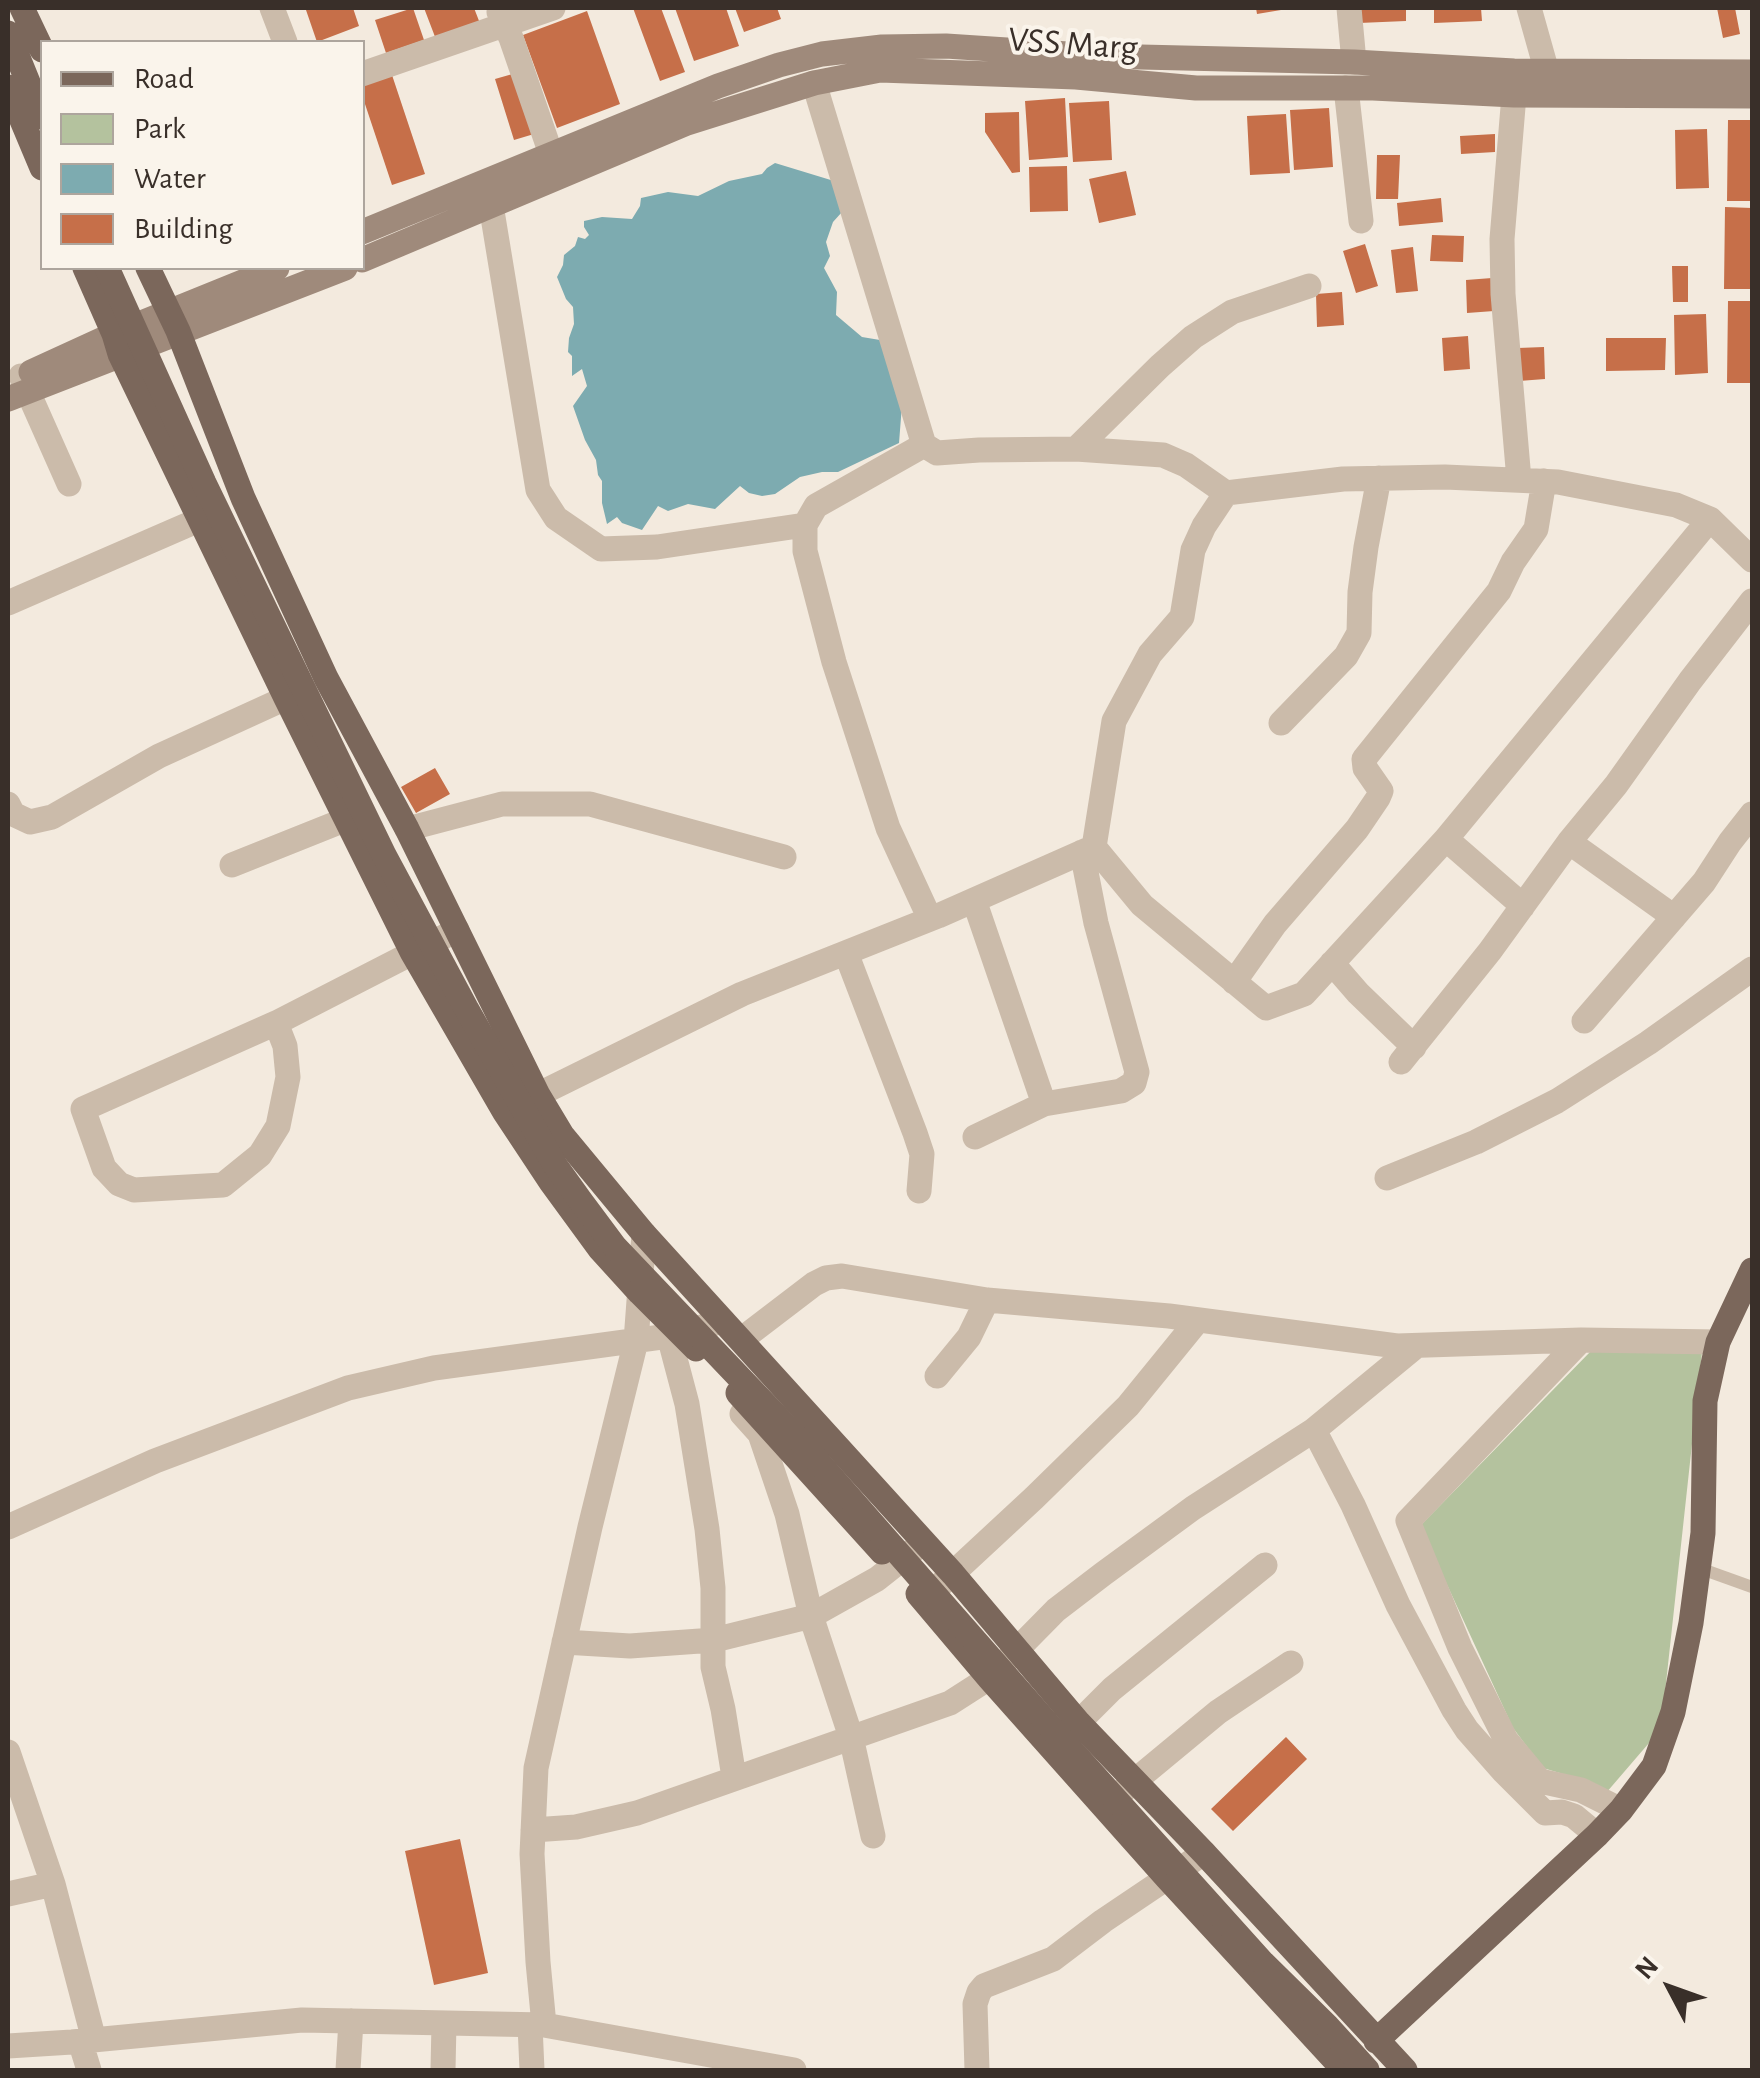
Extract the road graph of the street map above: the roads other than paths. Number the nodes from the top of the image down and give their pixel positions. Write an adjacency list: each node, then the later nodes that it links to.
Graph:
1 (22, 8): 9 (main road)
2 (272, 8): 8 (street)
3 (553, 8): 6 (street)
4 (1348, 8): 12 (street)
5 (1529, 8): 13 (street)
6 (500, 16): 15 (street); 22 (street)
7 (8, 33): 21 (main road)
8 (284, 40)
9 (40, 46)
10 (949, 58): 11 (main road, VSS Marg); 12 (main road); 18 (main road, VSS Marg)
11 (881, 59): 16 (main road, VSS Marg); 22 (main road)
12 (1367, 71): 13 (main road); 18 (main road, VSS Marg); 19 (main road, VSS Marg)
13 (1547, 72): 14 (main road)
14 (1752, 72)
15 (365, 73)
16 (814, 83): 24 (main road, VSS Marg); 37 (street)
17 (8, 87): 23 (main road)
18 (1346, 88): 25 (street)
19 (1514, 95): 20 (main road, VSS Marg); 40 (street)
20 (1752, 96)
21 (40, 111)
22 (551, 154): 26 (main road)
23 (40, 163)
24 (491, 205): 27 (main road, VSS Marg); 45 (street)
25 (1360, 221)
26 (365, 231)
27 (365, 259)
28 (86, 270): 35 (main road)
29 (108, 270): 137 (main road, bridge)
30 (149, 270): 34 (main road)
31 (273, 270): 34 (main road)
32 (339, 270): 34 (main road)
33 (1309, 286): 38 (street)
34 (174, 322): 35 (main road); 54 (main road)
35 (117, 344): 36 (main road); 44 (main road)
36 (16, 386): 41 (street)
37 (924, 445): 38 (street); 45 (street)
38 (1076, 449): 42 (street)
39 (1379, 478): 40 (street); 42 (street); 50 (street)
40 (1532, 481): 43 (street); 69 (street)
41 (70, 484)
42 (1226, 493): 57 (street)
43 (1710, 518): 46 (street); 55 (street)
44 (201, 519): 48 (street); 49 (main road)
45 (804, 525): 63 (street)
46 (1752, 560)
47 (1752, 601): 56 (street)
48 (8, 604)
49 (286, 698): 51 (street); 52 (main road)
50 (1281, 723)
51 (8, 804)
52 (347, 819): 59 (street); 65 (main road)
53 (1751, 819): 62 (street)
54 (407, 829): 58 (street); 64 (main road)
55 (1446, 839): 61 (street); 67 (street)
56 (1570, 842): 61 (street); 62 (street)
57 (1088, 850): 60 (street); 69 (street); 73 (street)
58 (784, 857)
59 (232, 865)
60 (974, 900): 63 (street); 73 (street)
61 (1523, 906): 67 (street)
62 (1674, 916): 70 (street)
63 (930, 919): 66 (street)
64 (457, 930): 65 (street); 72 (main road)
65 (412, 952): 71 (street); 74 (main road)
66 (846, 953): 72 (street); 77 (street)
67 (1332, 963): 69 (street)
68 (1752, 969): 76 (street)
69 (1234, 982)
70 (1584, 1021)
71 (276, 1022): 71 (street)
72 (538, 1095): 74 (street); 78 (main road)
73 (1044, 1104): 75 (street)
74 (504, 1111): 80 (main road)
75 (975, 1137)
76 (1387, 1178)
77 (919, 1191)
78 (644, 1234): 80 (street); 83 (main road)
79 (1750, 1274): 84 (main road)
80 (640, 1294): 85 (main road); 87 (street)
81 (987, 1300): 82 (street); 83 (street); 90 (street)
82 (1198, 1320): 88 (street); 98 (street)
83 (733, 1330): 85 (street); 89 (main road)
84 (1722, 1333): 86 (street); 97 (main road)
85 (674, 1334): 87 (street); 91 (main road); 102 (street)
86 (1581, 1340): 88 (street); 114 (street)
87 (636, 1341): 93 (street); 103 (street)
88 (1416, 1346): 92 (street)
89 (762, 1362): 91 (street); 94 (main road)
90 (937, 1376)
91 (735, 1389): 96 (main road); 101 (street)
92 (1314, 1430): 104 (street); 116 (street)
93 (8, 1528)
94 (924, 1542): 96 (street); 98 (main road)
95 (1265, 1565): 107 (street)
96 (894, 1566): 100 (main road); 101 (street)
97 (1698, 1568): 99 (lane); 114 (main road)
98 (952, 1574): 100 (street); 104 (main road)
99 (1752, 1587)
100 (923, 1600): 106 (main road)
101 (811, 1616): 102 (street); 108 (street)
102 (714, 1640): 103 (street); 111 (street)
103 (564, 1642): 115 (street)
104 (1016, 1650): 106 (street); 107 (main road)
105 (1290, 1663): 112 (street)
106 (989, 1678): 108 (street); 109 (main road)
107 (1079, 1723): 109 (street); 112 (main road)
108 (852, 1737): 111 (street); 117 (street)
109 (1052, 1749): 113 (main road)
110 (8, 1752): 120 (street)
111 (734, 1777): 115 (street)
112 (1134, 1780): 113 (street); 118 (main road)
113 (1104, 1808): 119 (main road)
114 (1621, 1810): 116 (main road)
115 (533, 1830): 124 (street)
116 (1597, 1835): 126 (main road)
117 (873, 1836)
118 (1204, 1853): 119 (street); 126 (main road)
119 (1167, 1878): 134 (street); 135 (main road)
120 (53, 1884): 121 (street); 125 (street)
121 (8, 1894)
122 (351, 2021): 123 (street); 125 (street); 130 (street)
123 (444, 2023): 124 (street); 131 (street)
124 (537, 2025): 128 (street); 132 (street)
125 (87, 2041): 127 (street); 129 (street)
126 (1376, 2041): 136 (street); 138 (main road)
127 (8, 2046)
128 (739, 2065): 133 (street)
129 (89, 2070)
130 (348, 2070)
131 (443, 2070)
132 (532, 2070)
133 (794, 2070)
134 (977, 2070)
135 (1344, 2070)
136 (1353, 2070)
137 (1367, 2070)
138 (1405, 2070)

